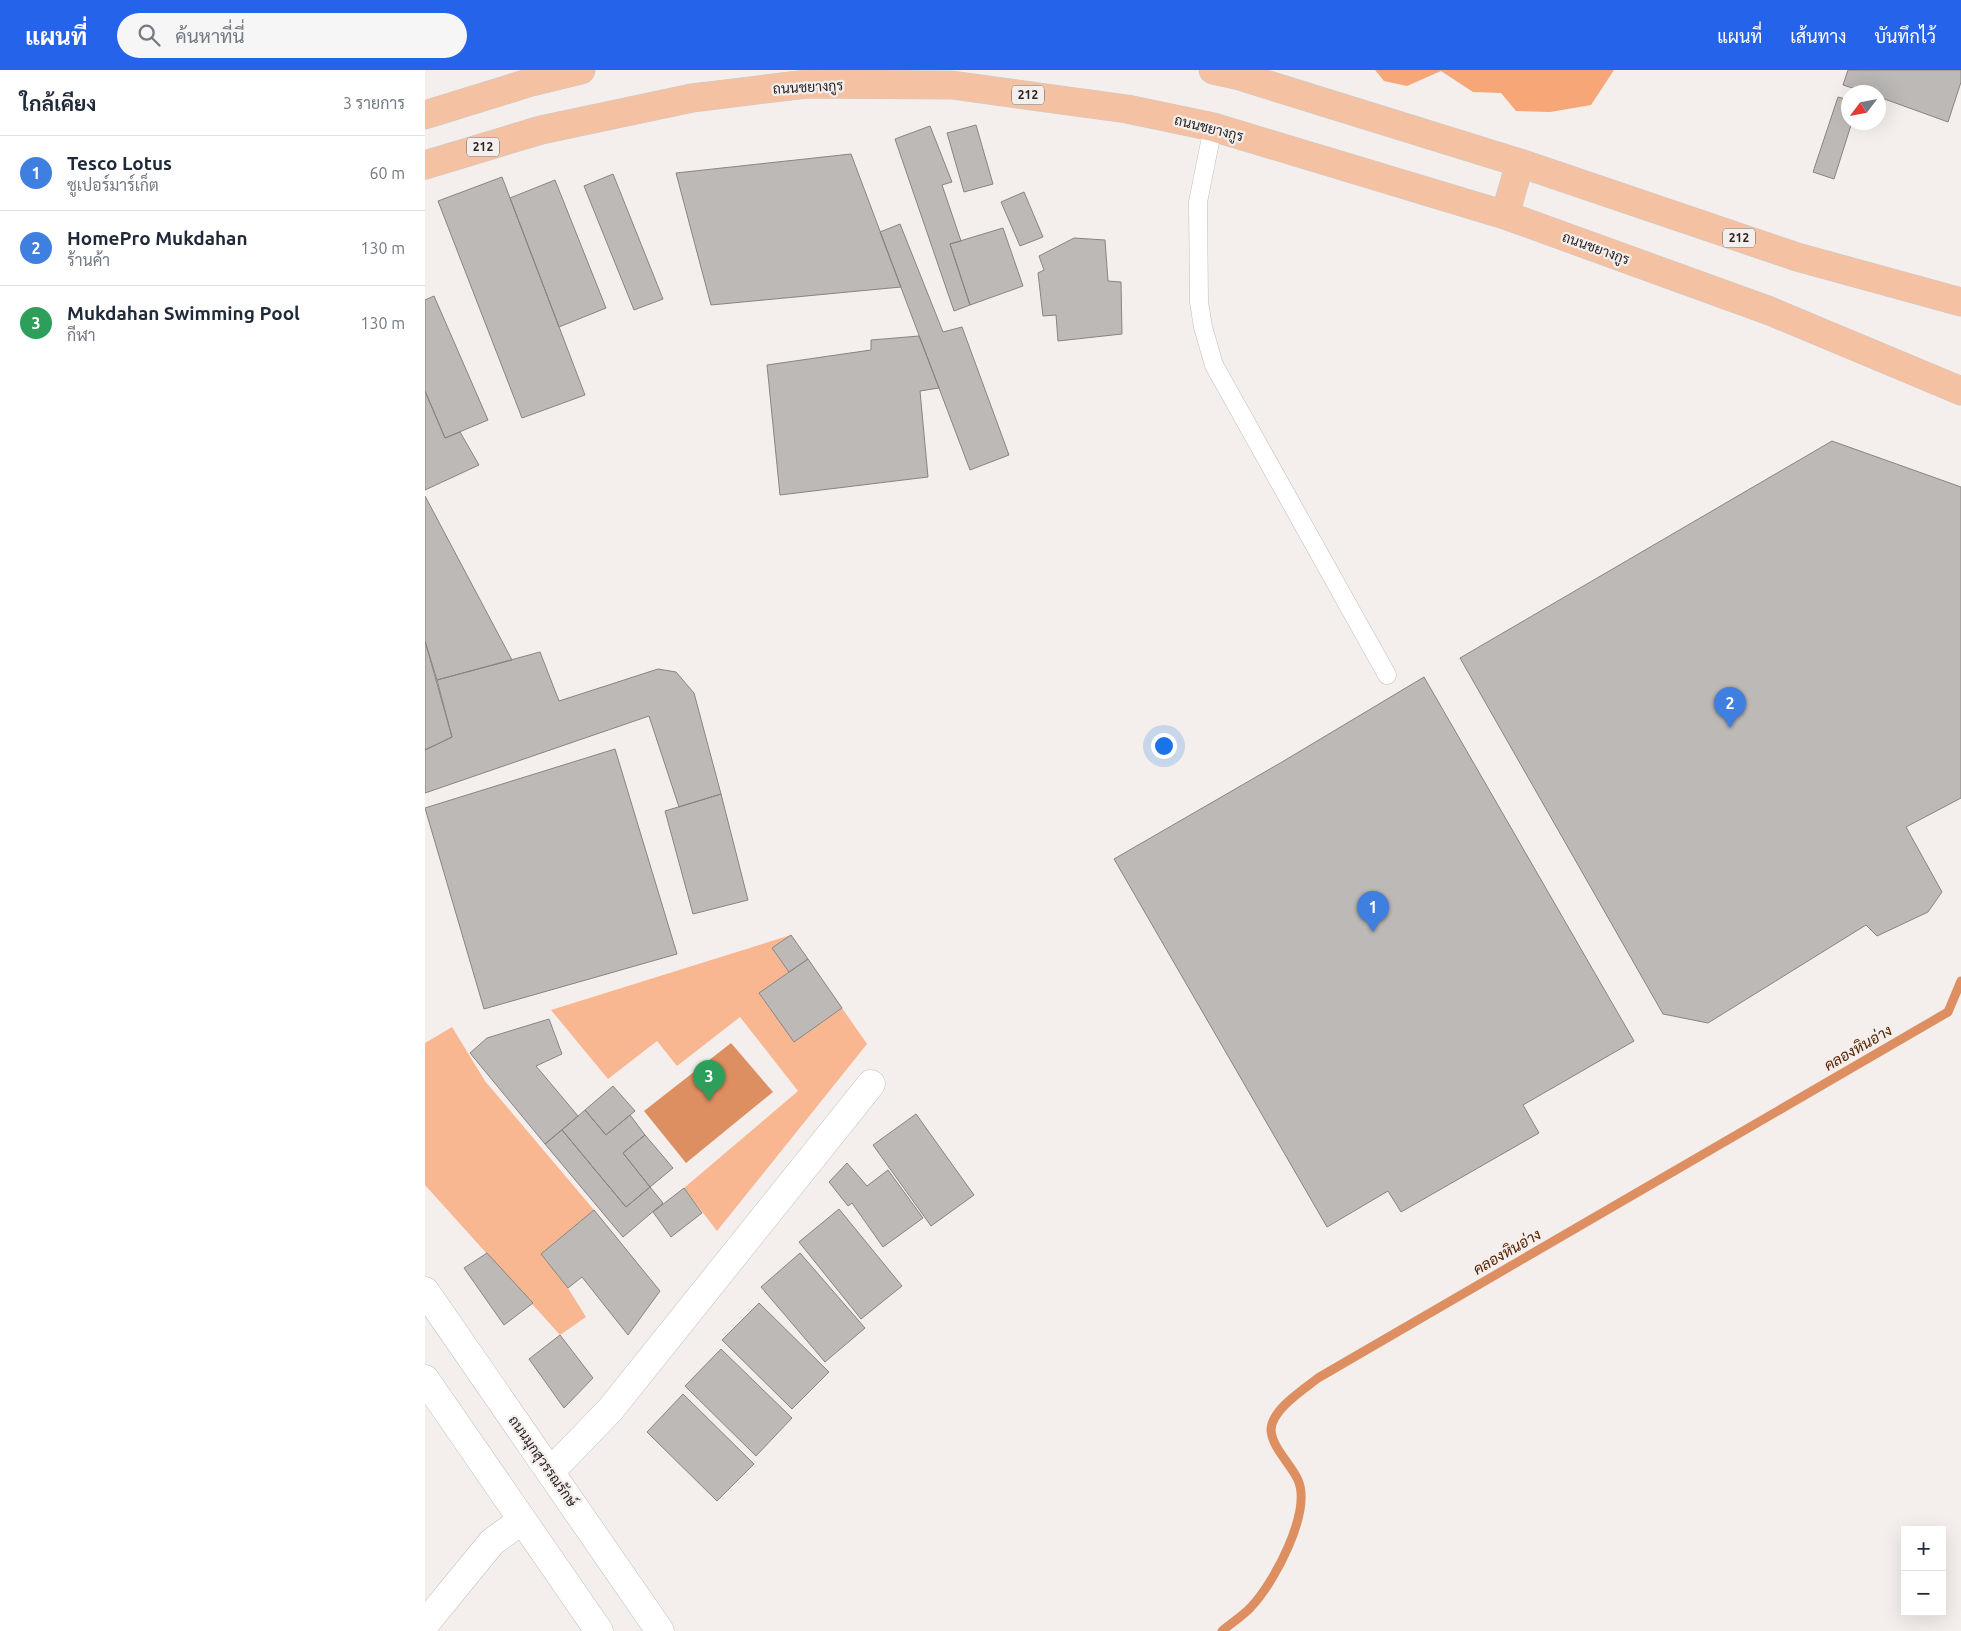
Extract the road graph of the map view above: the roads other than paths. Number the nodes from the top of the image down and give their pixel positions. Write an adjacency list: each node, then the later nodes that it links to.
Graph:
1 (581, 70): 3 (main road)
2 (1213, 70): 6 (main road, 212)
3 (526, 77): 4 (main road)
4 (425, 115)
5 (1213, 127): 7 (main road, ถนนชยางกูร / 212); 8 (main road, ถนนชยางกูร / 212); 11 (lane)
6 (1520, 163): 8 (main road); 9 (main road, 212)
7 (425, 165)
8 (1505, 215): 10 (main road, ถนนชยางกูร / 212)
9 (1961, 302)
10 (1961, 391)
11 (1387, 675)
12 (871, 1084): 15 (main road)
13 (425, 1291): 15 (main road, ถนนมุกสุวรรณรักษ์)
14 (425, 1380): 16 (main road)
15 (550, 1472): 19 (main road, ถนนมุกสุวรรณรักษ์)
16 (521, 1520): 17 (main road); 18 (main road)
17 (425, 1624)
18 (599, 1631)
19 (660, 1631)

